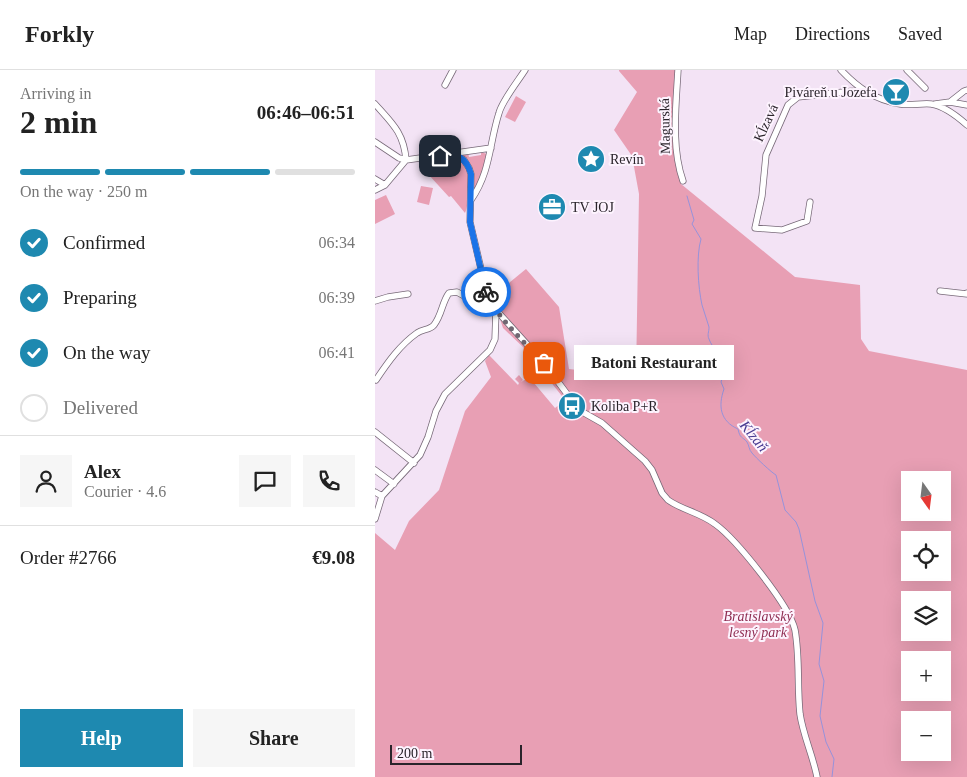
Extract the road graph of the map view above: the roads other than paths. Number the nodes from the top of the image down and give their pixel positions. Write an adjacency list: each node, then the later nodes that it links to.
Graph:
1 (453, 70): 6 (street)
2 (525, 70): 16 (street)
3 (678, 70): 20 (street, Magurská)
4 (841, 70): 8 (street)
5 (907, 70): 7 (street)
6 (445, 85)
7 (925, 88)
8 (862, 90): 12 (street); 24 (street, Kĺzavá)
9 (967, 90): 10 (street)
10 (950, 102): 12 (street); 13 (street)
11 (375, 104): 18 (street)
12 (930, 104): 14 (street)
13 (967, 105)
14 (967, 125)
15 (375, 142): 18 (street)
16 (491, 148): 17 (street); 23 (street)
17 (452, 154): 18 (street); 23 (street)
18 (405, 160): 21 (street)
19 (375, 179): 21 (street)
20 (683, 181)
21 (385, 185): 22 (street)
22 (375, 190)
23 (469, 202): 25 (street)
24 (810, 202)
25 (486, 291): 30 (street); 31 (street)
26 (940, 291): 27 (street)
27 (967, 293)
28 (408, 294): 29 (street)
29 (375, 301)
30 (496, 310): 33 (street); 39 (street)
31 (376, 380)
32 (375, 432): 33 (street)
33 (415, 463): 35 (street)
34 (375, 470): 35 (street)
35 (394, 484): 37 (street)
36 (375, 492): 37 (street)
37 (382, 496): 38 (street)
38 (375, 519)
39 (817, 777)

